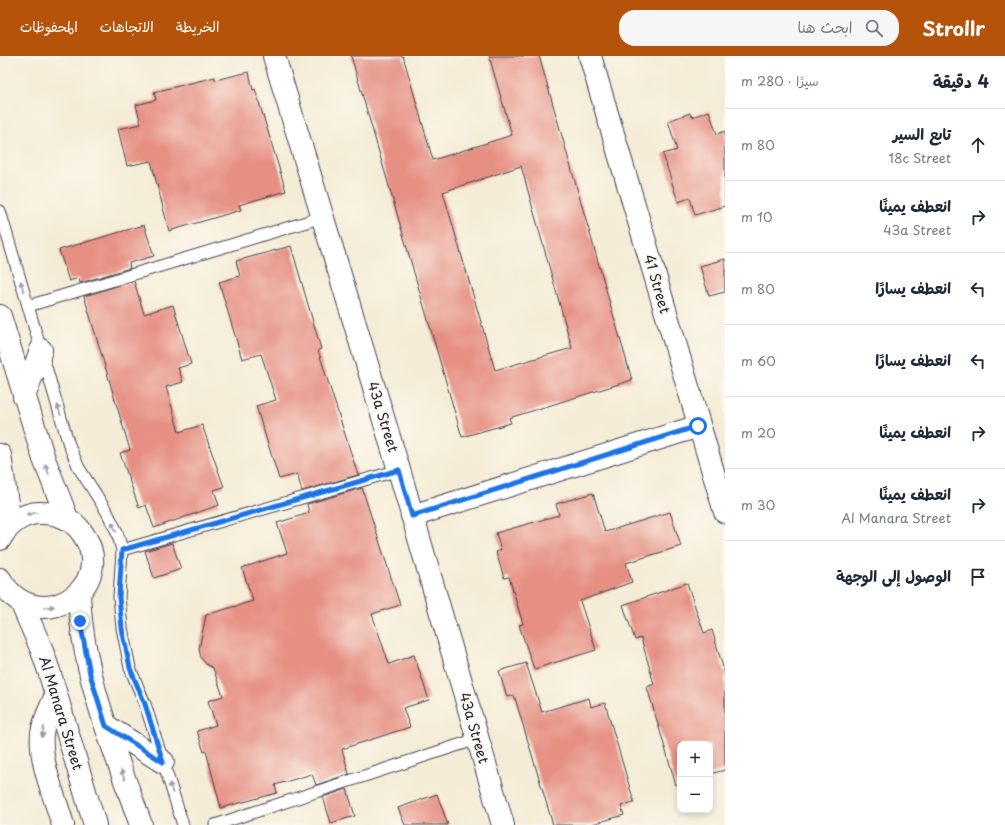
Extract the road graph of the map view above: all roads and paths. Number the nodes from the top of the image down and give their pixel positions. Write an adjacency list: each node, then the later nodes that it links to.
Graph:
1 (274, 56): 4 (street, 43a Street)
2 (590, 56): 9 (street, 41 Street)
3 (0, 211): 5 (lane, one-way to 3)
4 (323, 217): 5 (lane); 11 (street, 43a Street)
5 (28, 306): 7 (lane)
6 (0, 316): 8 (street)
7 (41, 350): 8 (street); 16 (lane, one-way to 7)
8 (24, 397): 14 (street, one-way to 8)
9 (698, 426): 12 (street, 41 Street); 13 (street)
10 (0, 455): 15 (street)
11 (399, 470): 13 (street, 43a Street); 16 (lane)
12 (725, 512)
13 (412, 516): 22 (street, 43a Street)
14 (67, 518): 15 (street, one-way to 15); 18 (street)
15 (4, 533)
16 (122, 550): 23 (lane)
17 (0, 579): 19 (street)
18 (79, 593): 19 (street, one-way to 18); 21 (street)
19 (21, 602): 20 (street, Al Manara Street)
20 (56, 695): 24 (street, one-way to 24); 25 (street, Al Manara Street)
21 (106, 726): 23 (street); 26 (street, one-way to 21)
22 (477, 739): 28 (lane); 29 (street, 43a Street)
23 (163, 762): 27 (lane, one-way to 23)
24 (63, 825)
25 (95, 825)
26 (141, 825)
27 (183, 825)
28 (215, 825)
29 (503, 825)

